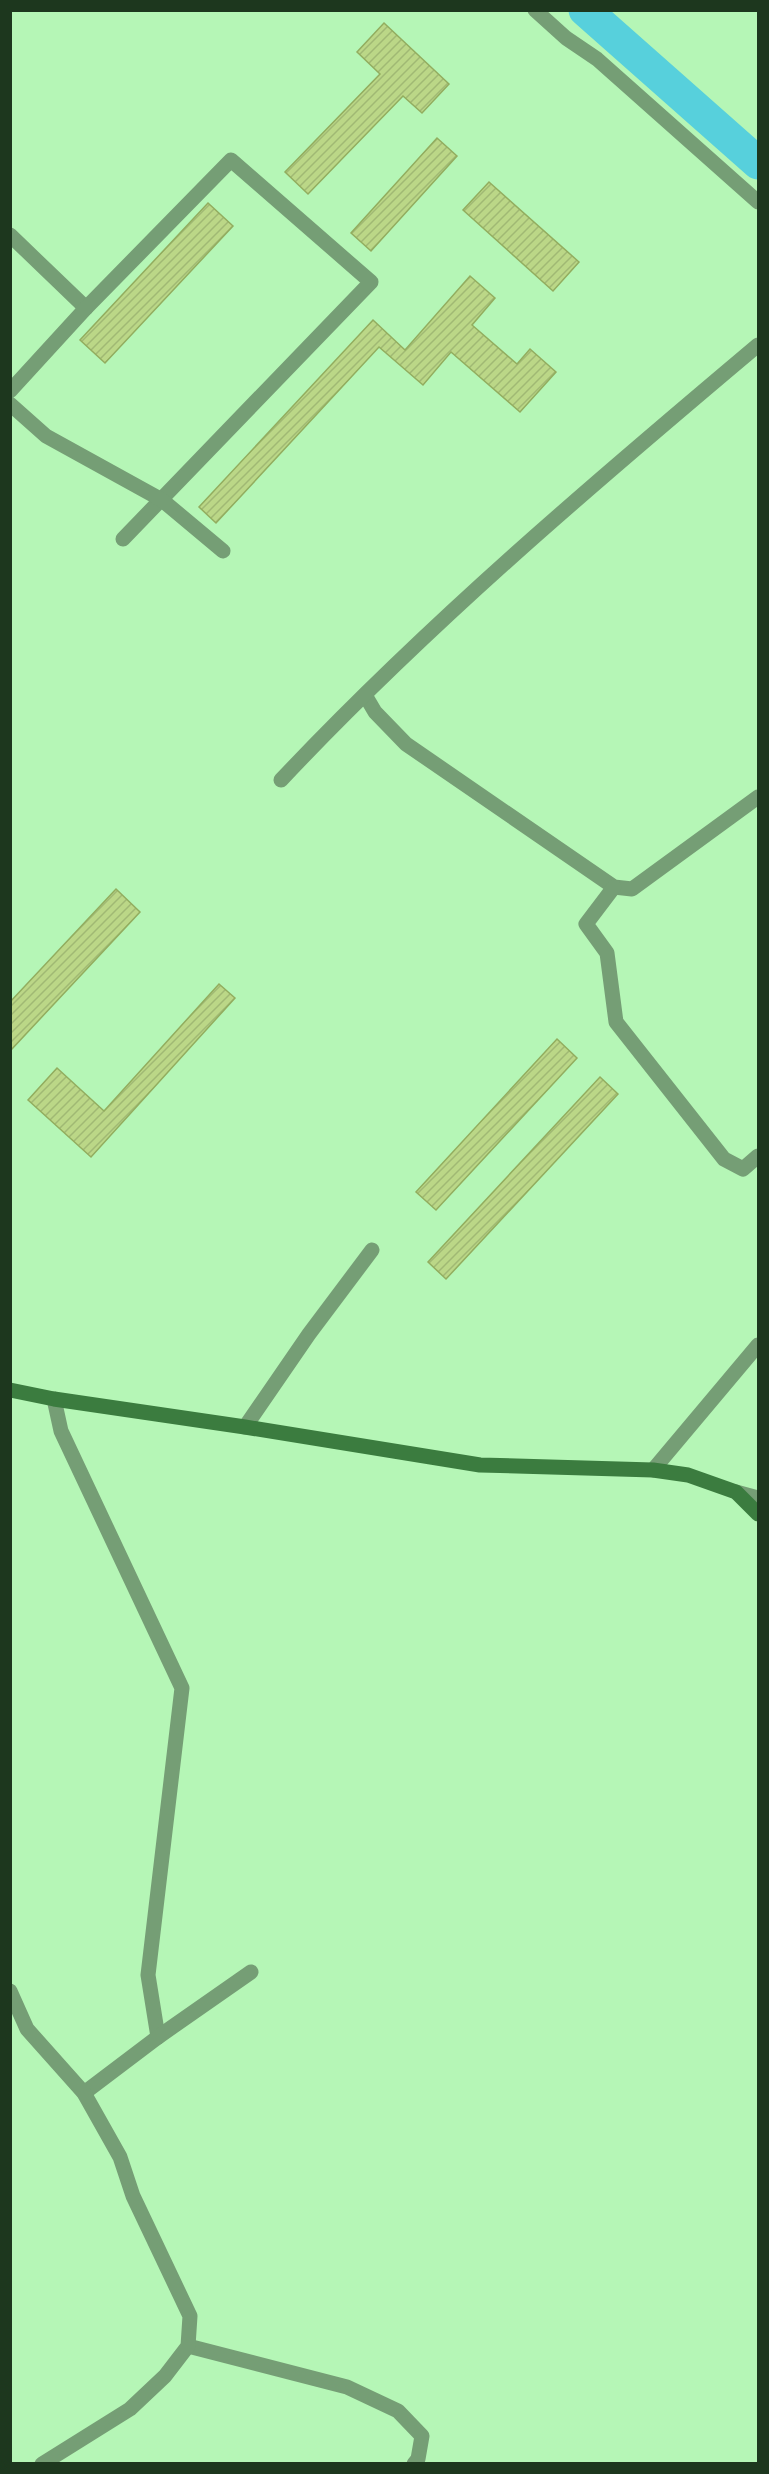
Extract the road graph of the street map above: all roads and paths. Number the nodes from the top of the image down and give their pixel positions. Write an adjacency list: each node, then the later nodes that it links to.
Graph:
1 (535, 10): 2 (street)
2 (759, 202)
3 (10, 235): 4 (street)
4 (87, 308): 6 (street); 8 (street)
5 (759, 345): 11 (street)
6 (10, 391)
7 (10, 404): 8 (street)
8 (162, 500): 9 (street); 10 (street)
9 (123, 539)
10 (223, 551)
11 (365, 695): 12 (street); 14 (street)
12 (281, 780)
13 (759, 797): 14 (street)
14 (614, 887): 15 (street)
15 (759, 1156)
16 (372, 1250): 20 (street)
17 (759, 1345): 21 (street)
18 (10, 1390): 19 (main road)
19 (54, 1400): 20 (main road); 27 (street)
20 (245, 1427): 21 (main road)
21 (653, 1470): 22 (main road)
22 (736, 1492): 23 (street); 24 (main road)
23 (759, 1498)
24 (759, 1514)
25 (251, 1972): 27 (street)
26 (10, 1991): 28 (street)
27 (158, 2037): 28 (street)
28 (84, 2093): 29 (street)
29 (188, 2346): 30 (street); 31 (street)
30 (42, 2463)
31 (414, 2463)

